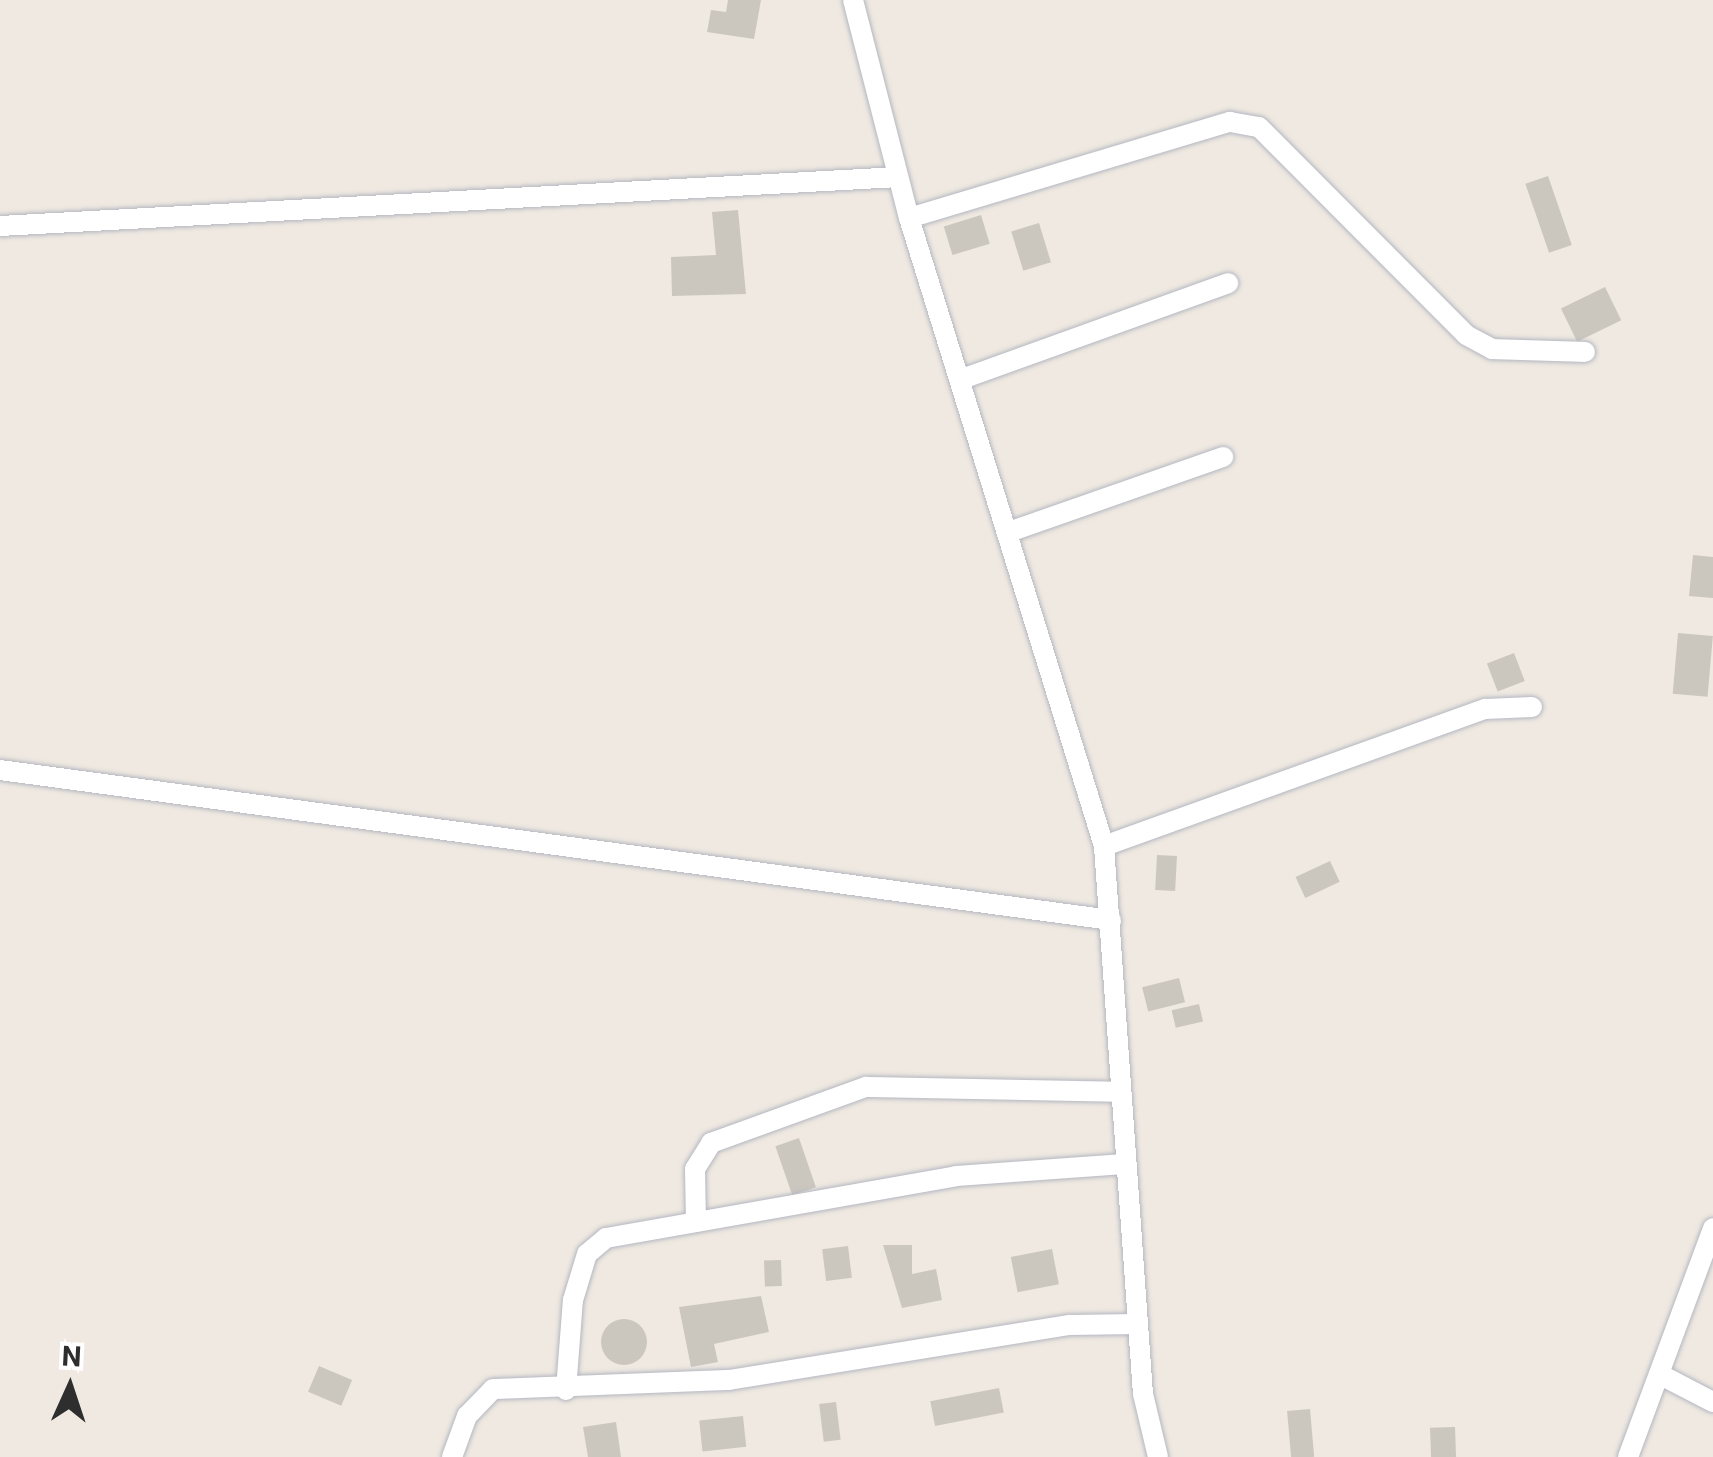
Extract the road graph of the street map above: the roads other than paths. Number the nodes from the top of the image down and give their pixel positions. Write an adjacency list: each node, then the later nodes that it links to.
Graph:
1 (852, 0): 2 (street)
2 (898, 177): 3 (street); 4 (street)
3 (909, 218): 6 (street); 7 (street)
4 (0, 226)
5 (1228, 283): 7 (street)
6 (1585, 352)
7 (962, 380): 9 (street)
8 (1223, 457): 9 (street)
9 (1009, 532): 12 (street)
10 (1532, 707): 12 (street)
11 (0, 770): 13 (street)
12 (1104, 846): 13 (street)
13 (1111, 920): 14 (street)
14 (1120, 1092): 15 (street); 16 (street)
15 (1125, 1164): 16 (street); 18 (street)
16 (696, 1222): 20 (street)
17 (1713, 1228): 19 (street)
18 (1138, 1324): 20 (street); 23 (street)
19 (1659, 1374): 21 (street); 24 (street)
20 (566, 1390): 22 (street)
21 (1713, 1402)
22 (452, 1457)
23 (1158, 1457)
24 (1628, 1457)

